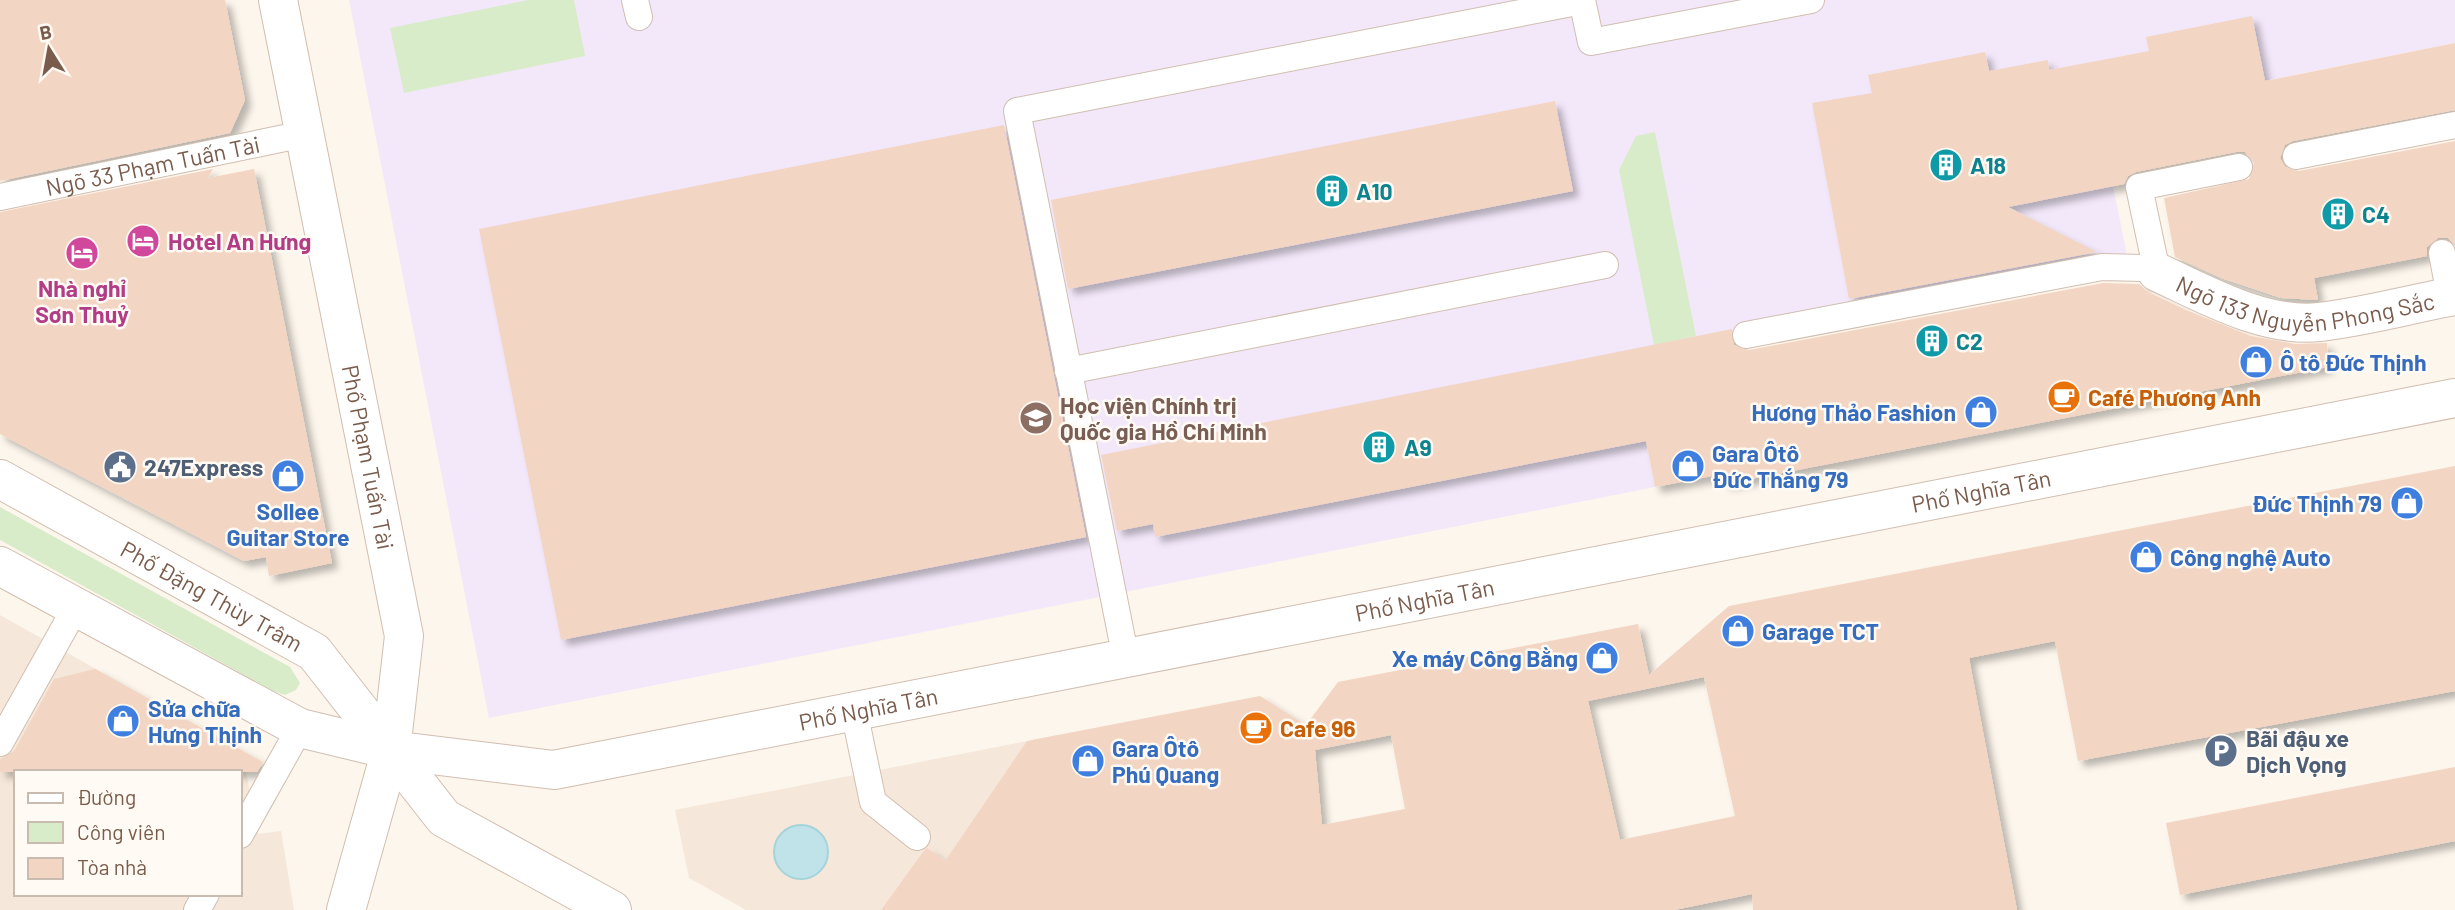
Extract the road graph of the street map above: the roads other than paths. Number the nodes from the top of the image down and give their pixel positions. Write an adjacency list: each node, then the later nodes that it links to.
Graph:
1 (278, 0): 5 (street, Phố Phạm Tuấn Tài)
2 (1582, 0): 3 (lane); 14 (lane)
3 (1811, 0)
4 (2455, 125): 6 (lane)
5 (304, 134): 8 (lane, Ngõ 33 Phạm Tuấn Tài); 23 (street, Phố Phạm Tuấn Tài)
6 (2296, 156)
7 (2239, 167): 11 (lane)
8 (0, 197)
9 (2442, 253): 12 (lane)
10 (1605, 265): 14 (lane)
11 (2157, 272): 12 (street, Ngõ 133 Nguyễn Phong Sắc); 13 (lane)
12 (2453, 296)
13 (1746, 335)
14 (1068, 371): 19 (lane)
15 (2455, 398): 19 (street, Phố Nghĩa Tân)
16 (0, 479): 23 (street, Phố Đặng Thùy Trâm)
17 (0, 566): 18 (street)
18 (76, 607): 21 (street); 22 (lane)
19 (1126, 659): 20 (street, Phố Nghĩa Tân)
20 (854, 711): 23 (street, Phố Nghĩa Tân); 25 (lane)
21 (300, 728): 23 (street); 24 (lane)
22 (0, 743)
23 (391, 750): 26 (street, Phố Phạm Tuấn Tài); 27 (street, Phố Đặng Thùy Trâm)
24 (242, 831)
25 (917, 837)
26 (346, 910)
27 (612, 910)

